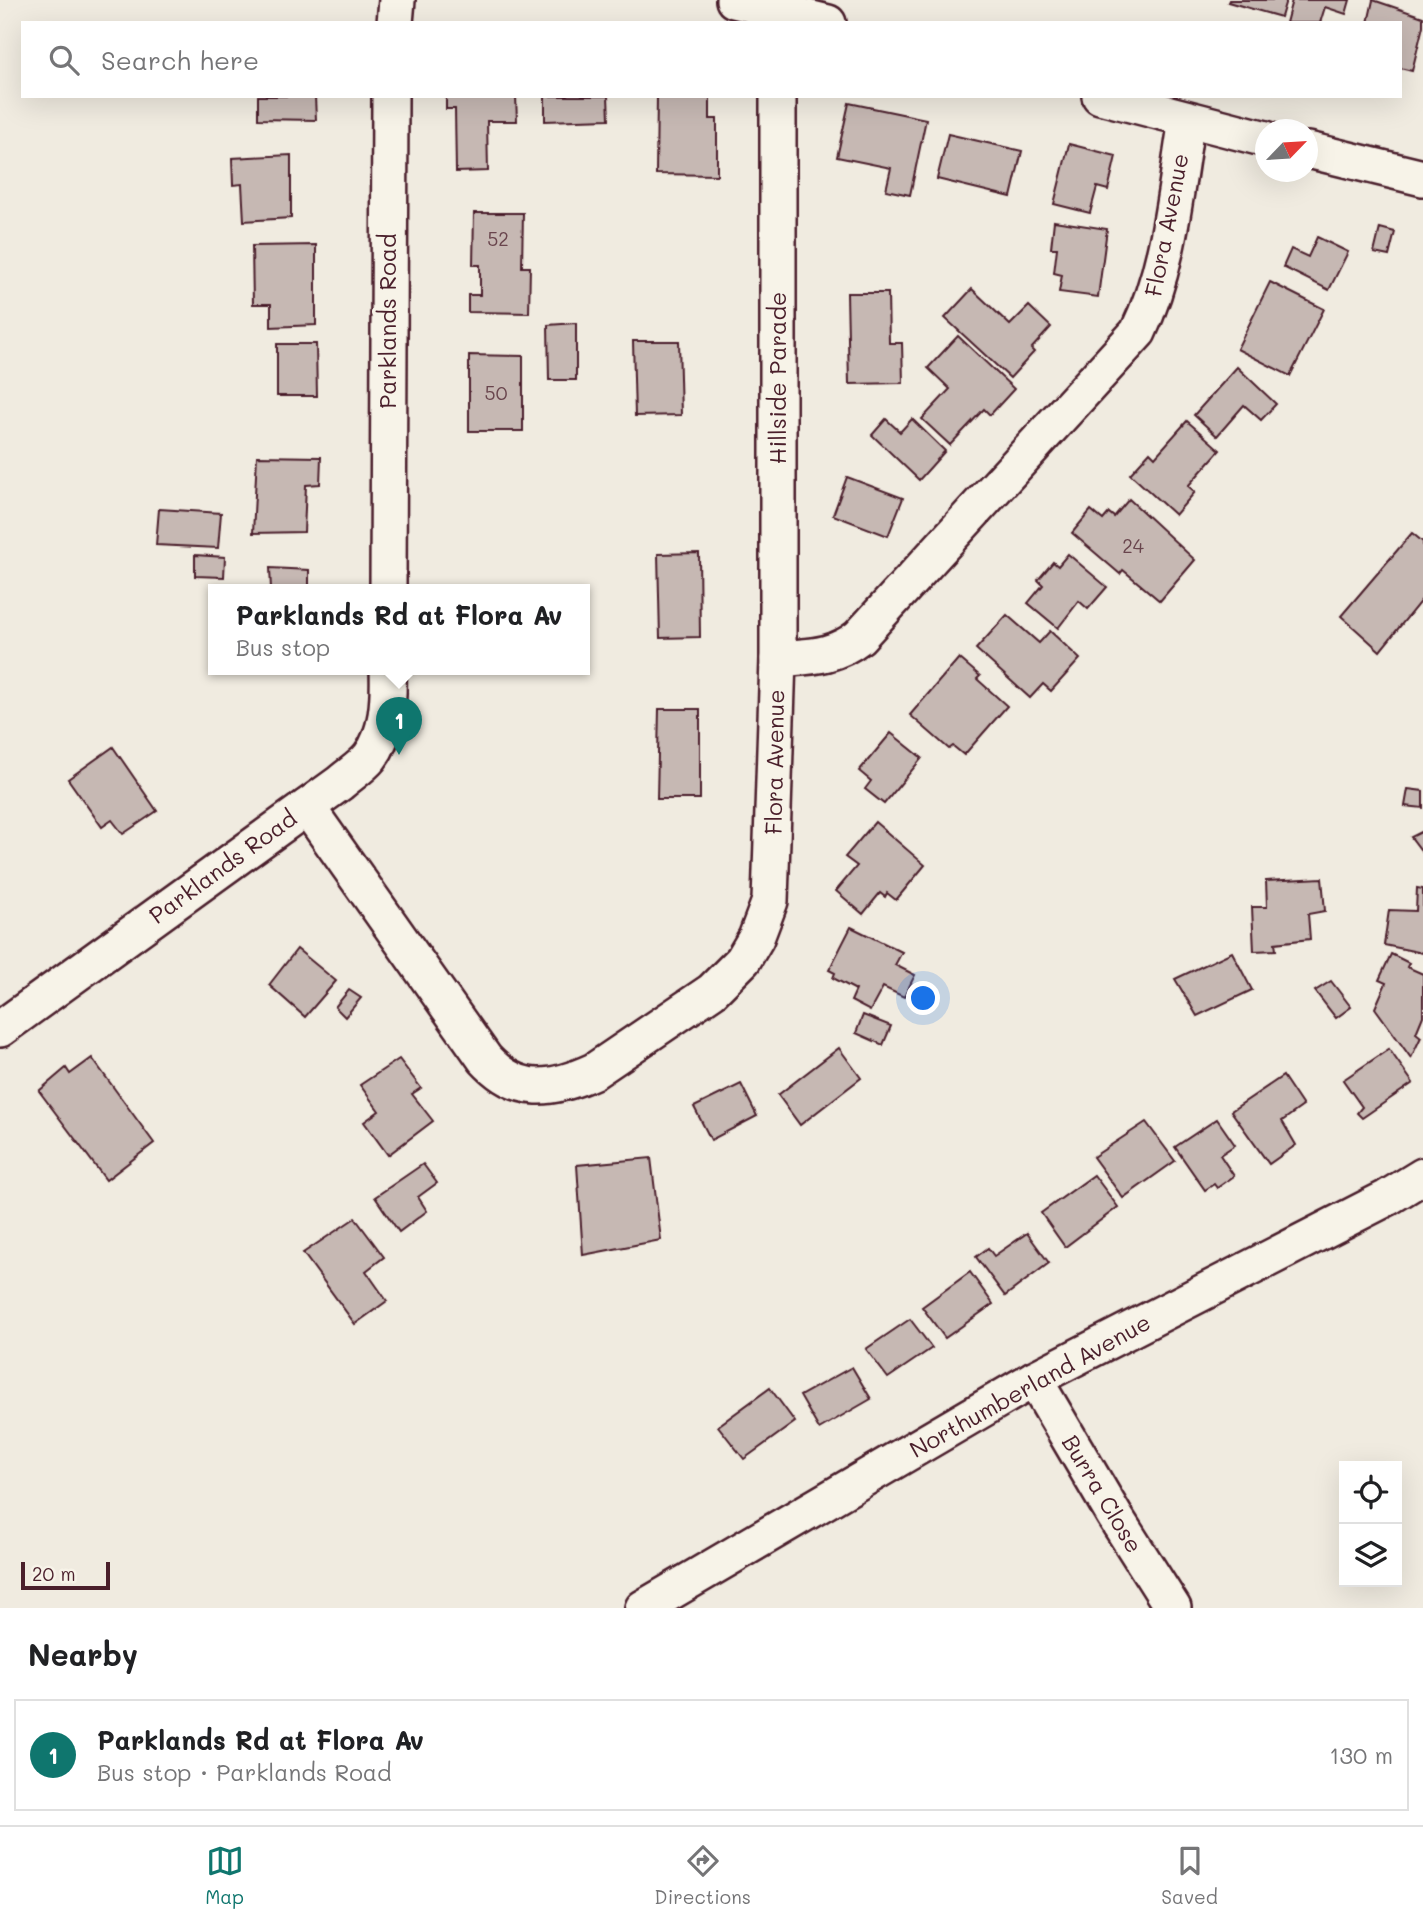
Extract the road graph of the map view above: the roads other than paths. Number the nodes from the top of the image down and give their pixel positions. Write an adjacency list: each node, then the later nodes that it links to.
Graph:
1 (397, 0): 4 (street)
2 (734, 0): 3 (street)
3 (778, 16): 5 (street)
4 (395, 21)
5 (814, 21)
6 (390, 98): 13 (street, Parklands Road)
7 (778, 98): 14 (street, Hillside Parade)
8 (1107, 98): 9 (street)
9 (1187, 120): 10 (street); 14 (street, Flora Avenue)
10 (1255, 137)
11 (1318, 153): 12 (street)
12 (1423, 178)
13 (388, 584)
14 (778, 659): 16 (street, Flora Avenue)
15 (388, 675): 16 (street, Parklands Road)
16 (307, 807): 17 (street, Parklands Road)
17 (0, 1029)
18 (1423, 1176): 19 (street, Northumberland Avenue)
19 (1034, 1379): 20 (street, Northumberland Avenue); 21 (street, Burra Close)
20 (643, 1608)
21 (1173, 1608)

